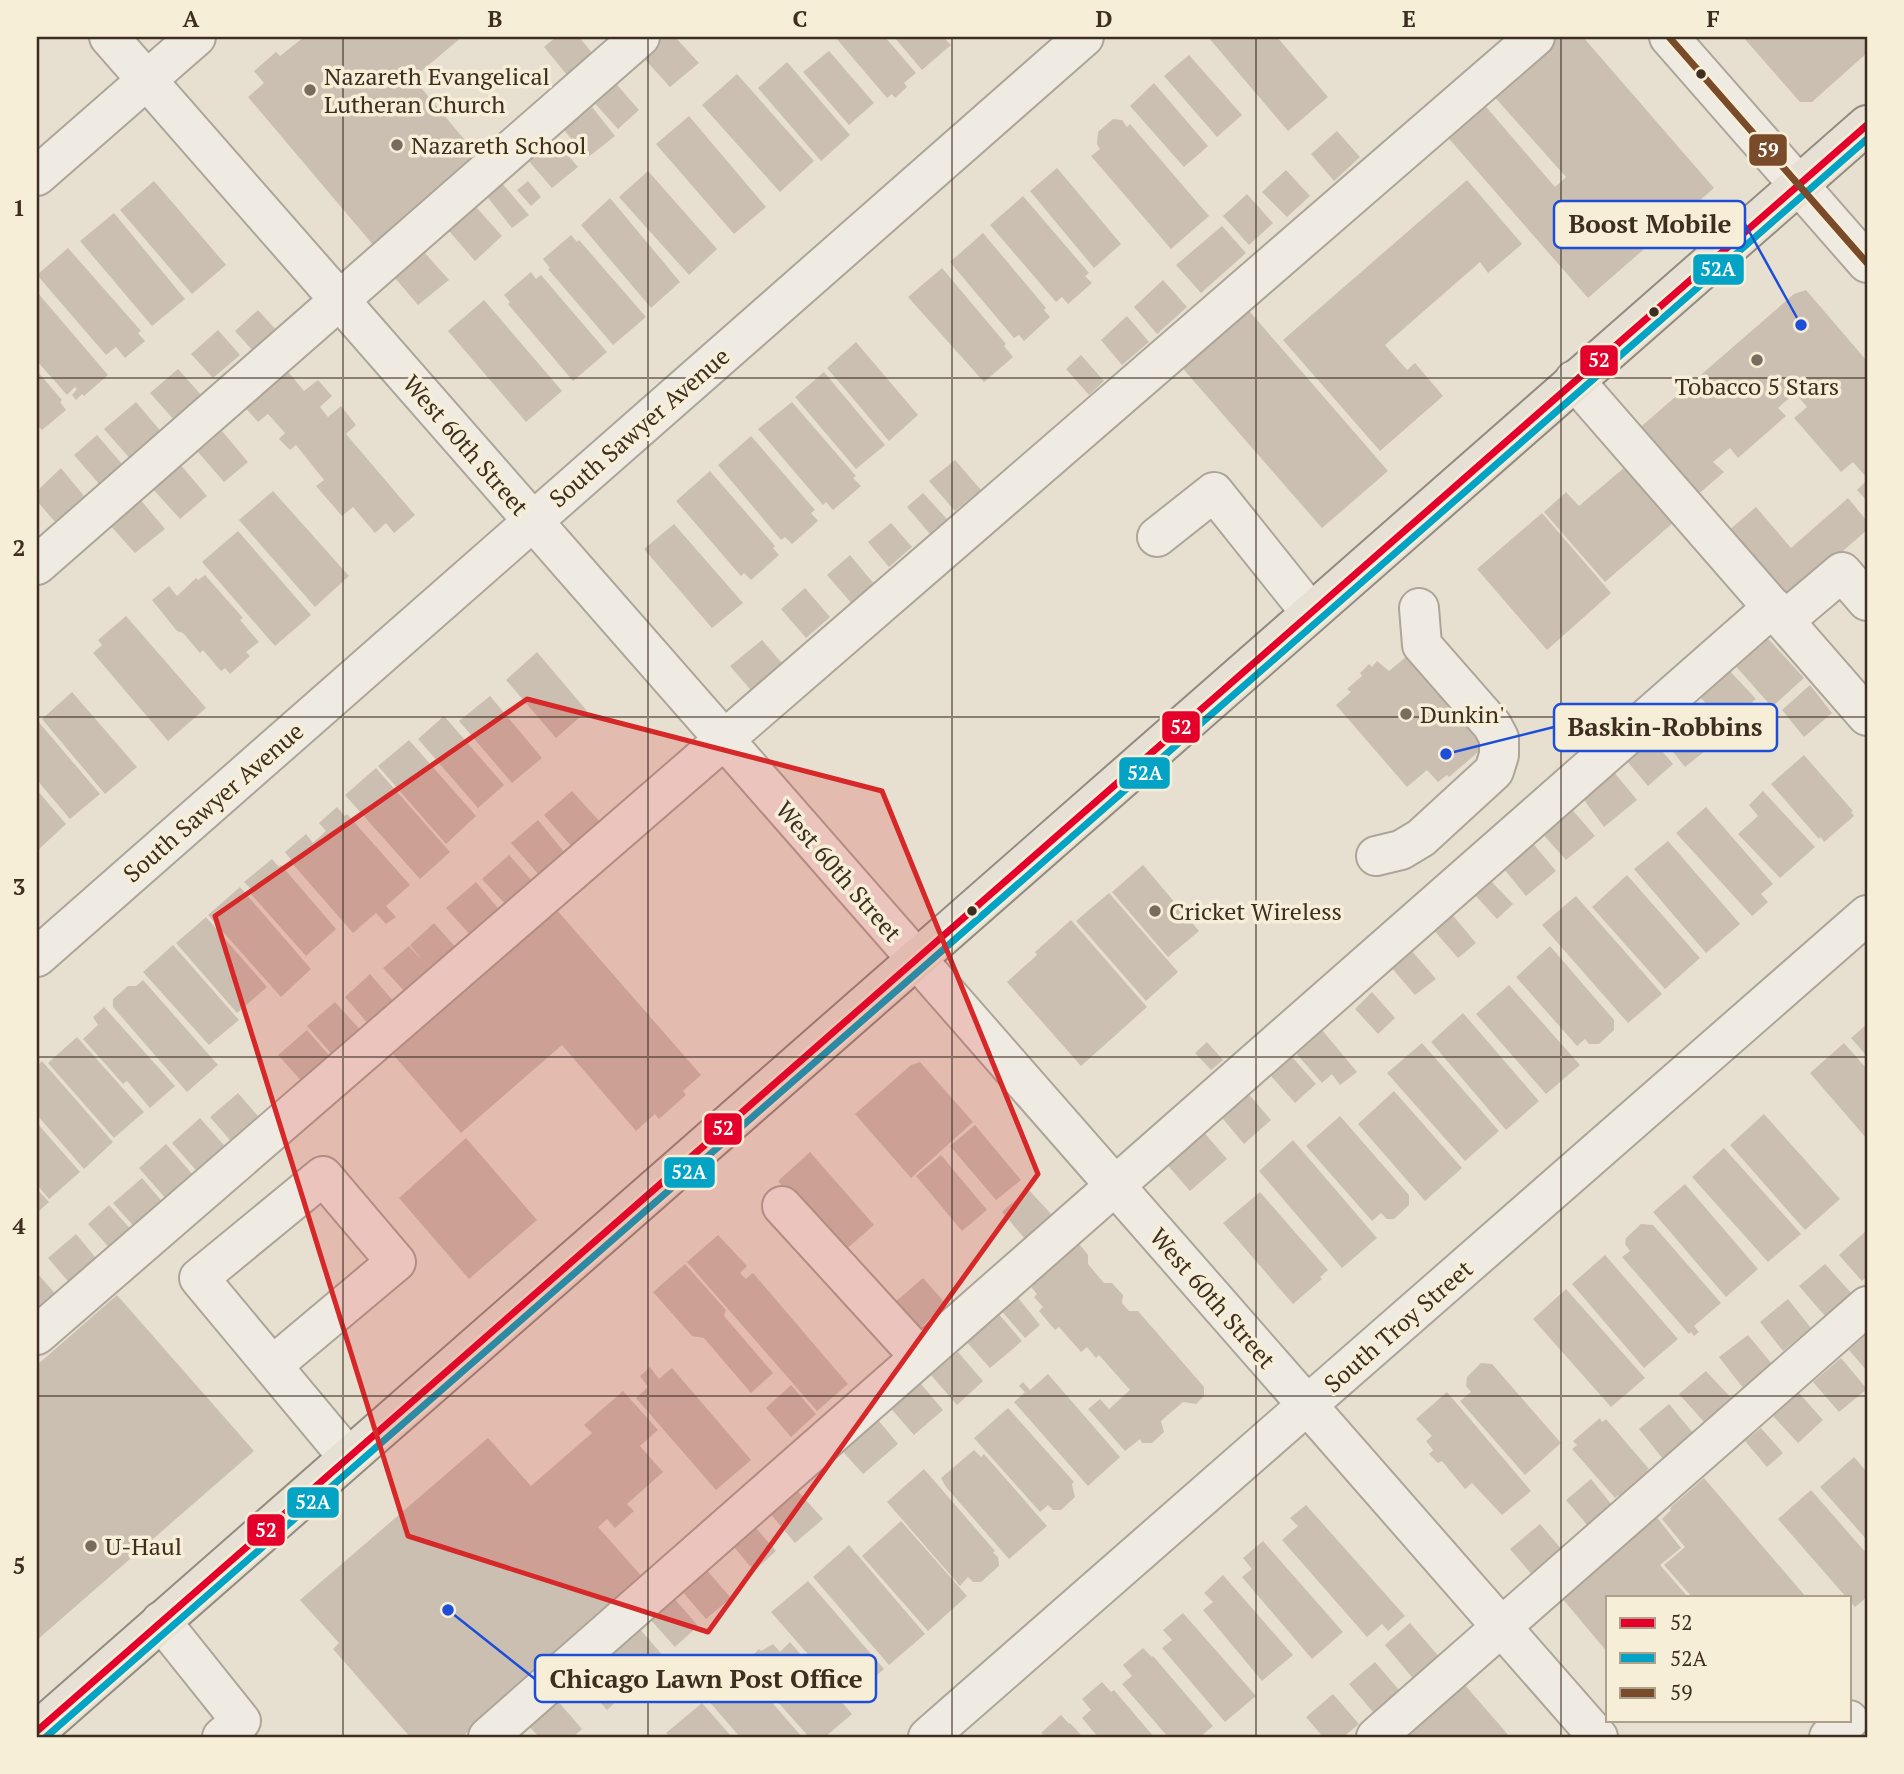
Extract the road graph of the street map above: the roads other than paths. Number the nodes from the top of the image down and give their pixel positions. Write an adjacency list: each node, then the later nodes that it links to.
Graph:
1 (108, 37): 7 (street, West 60th Street)
2 (196, 37): 7 (street)
3 (640, 37): 12 (street)
4 (1084, 37): 14 (street, South Sawyer Avenue)
5 (1535, 37): 22 (street)
6 (1669, 37): 10 (street)
7 (146, 80): 9 (street); 12 (street, West 60th Street)
8 (1867, 125): 10 (main road)
9 (37, 176)
10 (1798, 185): 11 (street); 13 (main road)
11 (1867, 263)
12 (338, 300): 14 (street, West 60th Street); 16 (street)
13 (1574, 380): 19 (main road); 20 (street)
14 (533, 521): 22 (street, West 60th Street); 25 (street, South Sawyer Avenue)
15 (1157, 537): 19 (street)
16 (37, 565)
17 (1867, 601): 20 (street)
18 (1419, 608): 23 (street)
19 (1310, 612): 26 (main road)
20 (1779, 614): 21 (street); 27 (street)
21 (1867, 716)
22 (724, 739): 26 (street, West 60th Street); 30 (street)
23 (1376, 856)
24 (1867, 915): 33 (street, South Troy Street)
25 (37, 957)
26 (916, 959): 27 (street, West 60th Street); 34 (main road)
27 (1115, 1186): 31 (street); 33 (street, West 60th Street)
28 (782, 1206): 31 (street)
29 (1867, 1306): 36 (street)
30 (37, 1335)
31 (920, 1357): 42 (street)
32 (272, 1366): 32 (street); 34 (street)
33 (1307, 1406): 36 (street, West 60th Street); 43 (street, South Troy Street)
34 (348, 1457): 35 (main road)
35 (161, 1621): 40 (main road); 41 (street)
36 (1502, 1627): 44 (street); 45 (street, West 60th Street)
37 (1867, 1704): 38 (street)
38 (1852, 1716)
39 (1846, 1722): 46 (street)
40 (37, 1731)
41 (222, 1737)
42 (488, 1737)
43 (928, 1737)
44 (1377, 1737)
45 (1598, 1737)
46 (1829, 1737)

